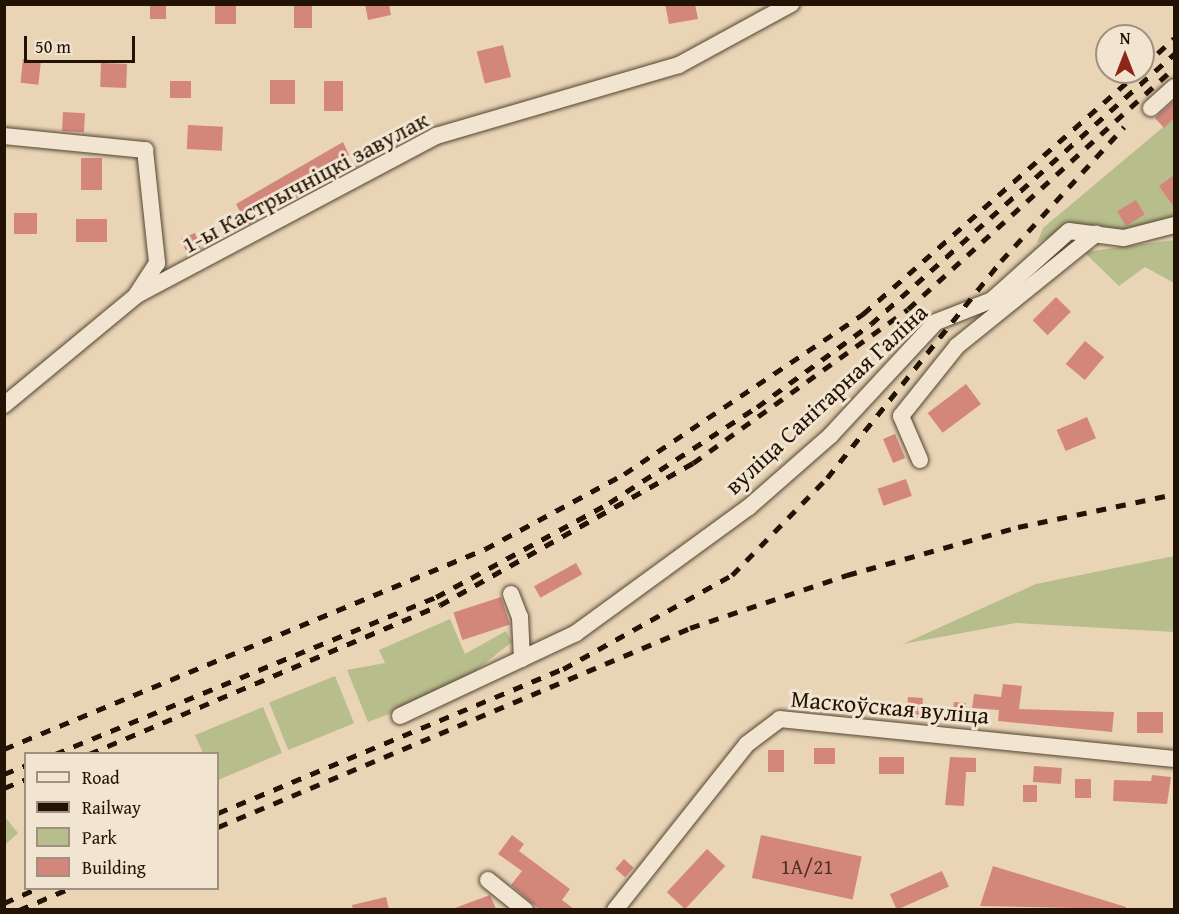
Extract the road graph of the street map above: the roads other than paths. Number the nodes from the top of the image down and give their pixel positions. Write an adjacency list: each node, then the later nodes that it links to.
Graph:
1 (791, 4): 7 (street, 1-ы Кастрычніцкі завулак)
2 (1174, 87): 3 (street)
3 (1151, 108)
4 (4, 136): 7 (street)
5 (1174, 225): 6 (street, вуліца Санітарная Галіна)
6 (1096, 234): 9 (street); 11 (street, вуліца Санітарная Галіна)
7 (137, 295): 8 (street, 1-ы Кастрычніцкі завулак)
8 (4, 405)
9 (920, 460)
10 (511, 594): 11 (street)
11 (522, 659): 12 (street, вуліца Санітарная Галіна)
12 (399, 716)
13 (1174, 759): 16 (street, Маскоўская вуліца)
14 (489, 880): 15 (street)
15 (525, 909)
16 (615, 909)

